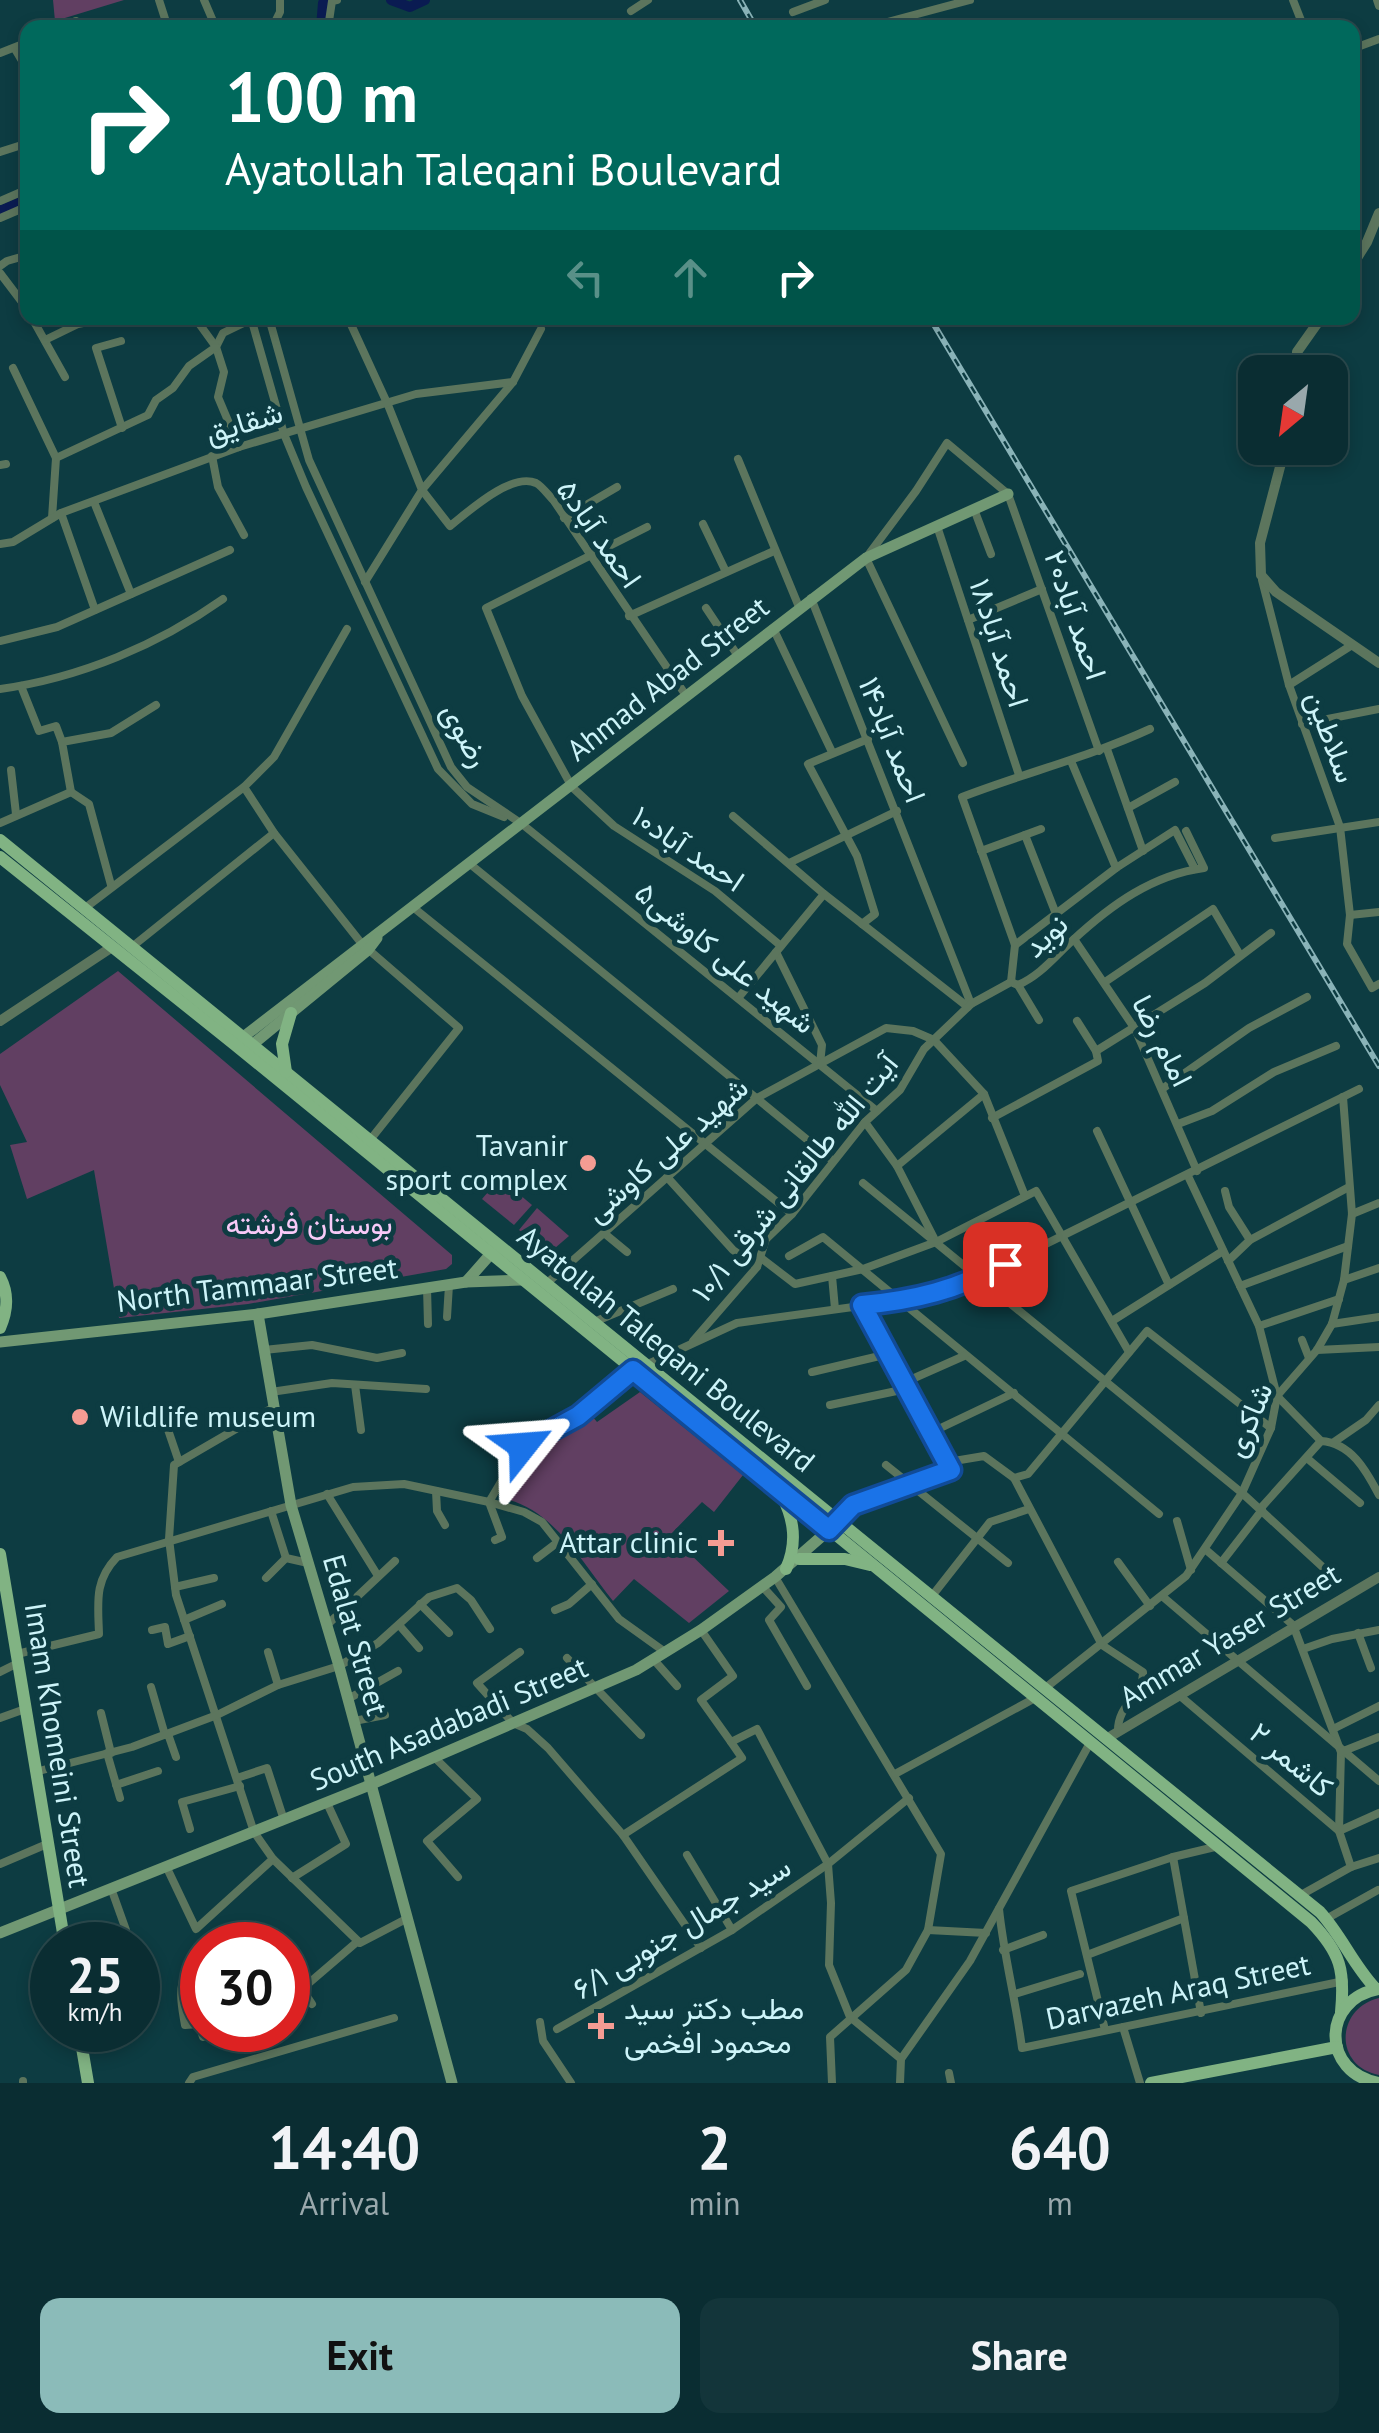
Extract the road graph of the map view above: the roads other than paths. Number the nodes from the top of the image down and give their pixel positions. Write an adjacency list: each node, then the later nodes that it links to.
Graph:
1 (648, 0): 5 (street)
2 (825, 0): 6 (street)
3 (918, 0): 7 (street)
4 (970, 0): 7 (street)
5 (631, 11)
6 (793, 12)
7 (924, 14): 8 (street)
8 (899, 20)
9 (20, 46): 10 (street)
10 (15, 49): 11 (street); 12 (street)
11 (0, 53)
12 (20, 57)
13 (1379, 213): 14 (street)
14 (1360, 254)
15 (20, 257): 16 (street)
16 (0, 270): 17 (street)
17 (20, 293)
18 (36, 325): 27 (street)
19 (76, 325): 27 (street)
20 (201, 325): 29 (street)
21 (238, 325): 29 (street)
22 (254, 325): 37 (street, رضوی)
23 (271, 325): 36 (street, رضوی)
24 (351, 325): 34 (street)
25 (1316, 325): 30 (street)
26 (541, 329): 33 (street)
27 (46, 340): 32 (street)
28 (121, 341): 35 (street)
29 (216, 348): 35 (street); 38 (street)
30 (1297, 355)
31 (13, 368): 40 (street)
32 (65, 377)
33 (513, 382): 34 (street, شقایق); 44 (street)
34 (388, 405): 36 (street, شقایق); 44 (street)
35 (122, 428): 40 (street)
36 (300, 430): 37 (street, شقایق); 63 (street, رضوی)
37 (284, 434): 38 (street, شقایق); 105 (street, رضوی)
38 (239, 447): 39 (street, شقایق)
39 (212, 456): 46 (street, شقایق); 54 (street)
40 (56, 458): 49 (street)
41 (738, 459): 57 (street)
42 (1280, 465): 62 (street)
43 (616, 487): 50 (street)
44 (422, 490): 50 (street, احمد آباد۵); 63 (street)
45 (1008, 494): 47 (main road, Ahmad Abad Street); 60 (street); 64 (street, احمد آباد۲۰)
46 (94, 502): 48 (street, شقایق); 65 (street)
47 (974, 509): 52 (main road, Ahmad Abad Street); 58 (street)
48 (62, 512): 49 (street, شقایق); 70 (street)
49 (52, 518): 55 (street, شقایق)
50 (564, 518): 59 (street, احمد آباد۵)
51 (703, 524): 61 (street)
52 (937, 526): 60 (main road, Ahmad Abad Street); 72 (street, احمد آباد۱۸)
53 (647, 527): 59 (street)
54 (244, 535)
55 (0, 544)
56 (230, 550): 65 (street)
57 (774, 551): 61 (street); 68 (street)
58 (990, 554)
59 (590, 557): 71 (street, احمد آباد۵); 97 (street, احمد آباد۱۰)
60 (866, 558): 66 (main road, Ahmad Abad Street); 92 (street)
61 (726, 572): 71 (street)
62 (1261, 575): 76 (street); 79 (street, سلاطین)
63 (365, 582): 105 (street, رضوی)
64 (1042, 589): 72 (street); 89 (street, احمد آباد۲۰)
65 (131, 594): 70 (street)
66 (811, 598): 68 (main road, Ahmad Abad Street); 87 (street, احمد آباد۱۴)
67 (223, 599): 80 (street)
68 (799, 607): 73 (main road, Ahmad Abad Street)
69 (706, 608): 77 (street)
70 (95, 610): 75 (street)
71 (629, 616): 82 (street, احمد آباد۵)
72 (968, 620): 94 (street, احمد آباد۱۸)
73 (773, 628): 77 (main road, Ahmad Abad Street); 90 (street)
74 (347, 629): 96 (street)
75 (0, 641)
76 (1352, 644): 78 (street); 79 (street)
77 (738, 656): 82 (main road, Ahmad Abad Street)
78 (1379, 662)
79 (1288, 684): 85 (street, سلاطین)
80 (21, 686): 81 (street); 88 (street)
81 (0, 689)
82 (687, 697): 97 (main road, Ahmad Abad Street)
83 (156, 705): 88 (street)
84 (1379, 709): 85 (street)
85 (1302, 724): 106 (street, سلاطین)
86 (1150, 729): 89 (street)
87 (868, 739): 90 (street); 100 (street, احمد آباد۱۴)
88 (62, 742): 98 (street)
89 (1103, 750): 91 (street); 99 (street, احمد آباد۲۰)
90 (832, 752): 110 (street)
91 (1071, 761): 94 (street); 119 (street)
92 (963, 763)
93 (11, 770): 101 (street)
94 (1020, 775): 115 (street)
95 (1176, 782): 99 (street)
96 (244, 787): 109 (street); 121 (street)
97 (572, 787): 105 (main road, Ahmad Abad Street); 135 (street, احمد آباد۱۰)
98 (71, 792): 101 (street); 121 (street)
99 (1128, 808): 114 (street, احمد آباد۲۰)
100 (897, 812): 110 (street); 142 (street, احمد آباد۱۴)
101 (16, 814): 104 (street)
102 (733, 816): 118 (street)
103 (1379, 822): 106 (street)
104 (0, 823)
105 (522, 824): 117 (main road, Ahmad Abad Street); 140 (street, شهید علی کاوشی۵)
106 (1340, 827): 112 (street); 127 (street, سلاطین)
107 (1041, 830): 111 (street)
108 (1186, 831): 120 (street)
109 (274, 833): 132 (street); 134 (street)
110 (846, 835): 118 (street); 128 (street)
111 (1025, 835): 115 (street); 126 (street)
112 (1275, 838)
113 (0, 840): 123 (main road, Ayatollah Taleqani Boulevard)
114 (1143, 850): 119 (street); 120 (street)
115 (981, 851): 131 (street)
116 (0, 858): 133 (main road, Ayatollah Taleqani Boulevard)
117 (470, 864): 124 (main road, Ahmad Abad Street); 158 (street)
118 (788, 864): 122 (street)
119 (1116, 868): 126 (street)
120 (1195, 869): 130 (street, نوید)
121 (112, 885): 123 (street)
122 (824, 894): 128 (street); 135 (street)
123 (85, 908): 132 (main road, Ayatollah Taleqani Boulevard)
124 (414, 908): 134 (main road, Ahmad Abad Street); 165 (street)
125 (1379, 912): 127 (street)
126 (1056, 914): 131 (street)
127 (1350, 915): 139 (street, سلاطین)
128 (862, 924): 142 (street)
129 (1271, 933): 136 (street)
130 (1074, 939): 137 (street, امام رضا); 138 (street, نوید)
131 (1015, 945): 138 (street)
132 (134, 946): 149 (main road, Ayatollah Taleqani Boulevard)
133 (112, 947): 145 (street); 149 (main road, Ayatollah Taleqani Boulevard)
134 (365, 947): 143 (main road, Ahmad Abad Street); 149 (main road, Ahmad Abad Street); 164 (street)
135 (779, 949): 140 (street); 152 (street)
136 (1240, 955): 137 (street); 147 (street)
137 (1105, 982): 147 (street, امام رضا)
138 (1015, 984): 142 (street, نوید); 144 (street)
139 (1379, 984)
140 (738, 997): 152 (street, شهید علی کاوشی۵)
141 (1307, 997): 154 (street)
142 (970, 1006): 148 (street, نوید)
143 (291, 1013): 149 (main road, Ahmad Abad Street); 153 (main road)
144 (1039, 1020)
145 (0, 1021)
146 (1077, 1021): 151 (street)
147 (1135, 1028): 151 (street); 154 (street, امام رضا)
148 (934, 1040): 152 (street, شهید علی کاوشی); 156 (street); 159 (street, آیت الله طالقانی شرقی ۱۰/۱)
149 (244, 1044): 153 (main road, Ayatollah Taleqani Boulevard); 184 (main road, Ayatollah Taleqani Boulevard)
150 (1336, 1046): 162 (street)
151 (1096, 1051): 160 (street)
152 (820, 1064): 158 (street, شهید علی کاوشی); 159 (street, شهید علی کاوشی۵)
153 (286, 1072): 164 (main road, Ayatollah Taleqani Boulevard)
154 (1162, 1089): 162 (street, امام رضا)
155 (1359, 1089): 157 (street)
156 (984, 1094): 160 (street); 167 (street)
157 (1343, 1097): 168 (street); 172 (street, شاکری)
158 (757, 1098): 165 (street, شهید علی کاوشی); 166 (street)
159 (877, 1111): 161 (street, آیت الله طالقانی شرقی ۱۰/۱)
160 (992, 1118): 174 (street)
161 (865, 1122): 166 (street, آیت الله طالقانی شرقی ۱۰/۱); 167 (street)
162 (1178, 1124): 168 (street, امام رضا)
163 (1097, 1131): 176 (street)
164 (370, 1140): 184 (main road, Ayatollah Taleqani Boulevard)
165 (705, 1144): 170 (street, شهید علی کاوشی); 177 (street)
166 (832, 1160): 177 (street, آیت الله طالقانی شرقی ۱۰/۱)
167 (897, 1166): 182 (street)
168 (1197, 1170): 169 (street)
169 (1188, 1176): 176 (street); 185 (street)
170 (668, 1177): 179 (street, شهید علی کاوشی); 189 (street)
171 (862, 1183): 182 (street)
172 (1349, 1187): 178 (street, شاکری); 181 (street)
173 (1225, 1192): 181 (street)
174 (1025, 1196): 180 (street); 182 (street)
175 (1379, 1203): 178 (street)
176 (1130, 1204): 180 (street); 200 (street)
177 (792, 1214): 189 (street, آیت الله طالقانی شرقی ۱۰/۱)
178 (1352, 1214): 183 (street, شاکری)
179 (604, 1233): 186 (street); 199 (street, شهید علی کاوشی)
180 (1061, 1234): 194 (street); 211 (street)
181 (1250, 1240): 188 (street)
182 (936, 1242): 191 (street); 194 (street)
183 (1348, 1246): 196 (street, شاکری); 201 (street)
184 (494, 1250): 195 (main road, Ayatollah Taleqani Boulevard); 197 (main road); 199 (main road, Ayatollah Taleqani Boulevard)
185 (1223, 1250): 188 (street); 200 (street)
186 (628, 1252)
187 (789, 1256): 191 (street)
188 (1228, 1261): 201 (street)
189 (759, 1263): 192 (street); 219 (street, آیت الله طالقانی شرقی ۱۰/۱)
190 (1379, 1268): 196 (street)
191 (863, 1269): 192 (street); 205 (street)
192 (832, 1276): 207 (street)
193 (0, 1277): 216 (main road)
194 (977, 1278): 205 (street); 230 (street)
195 (521, 1280): 197 (main road, North Tammaar Street); 228 (main road, Ayatollah Taleqani Boulevard)
196 (1344, 1280): 204 (street, شاکری)
197 (466, 1282): 198 (main road, North Tammaar Street)
198 (449, 1284): 202 (main road, North Tammaar Street); 209 (street)
199 (546, 1284): 212 (main road, Ayatollah Taleqani Boulevard)
200 (1169, 1284): 211 (street)
201 (1240, 1286): 215 (street)
202 (427, 1288): 208 (main road, North Tammaar Street); 213 (street)
203 (673, 1289): 212 (street)
204 (1339, 1299): 214 (street, شاکری); 215 (street)
205 (901, 1302): 206 (street); 226 (street)
206 (862, 1305): 207 (street); 225 (street)
207 (835, 1309): 219 (street)
208 (258, 1314): 218 (main road, North Tammaar Street); 221 (main road, Edalat Street)
209 (448, 1317)
210 (1379, 1317): 214 (street)
211 (1112, 1321): 223 (street)
212 (594, 1322): 228 (main road, Ayatollah Taleqani Boulevard)
213 (428, 1324)
214 (1332, 1324): 222 (street, شاکری)
215 (1259, 1326): 236 (street)
216 (0, 1328)
217 (1302, 1340): 227 (street)
218 (0, 1342)
219 (690, 1345): 228 (street)
220 (1379, 1348): 222 (street)
221 (264, 1350): 224 (street); 234 (main road, Edalat Street)
222 (1316, 1350): 227 (street, شاکری)
223 (1130, 1352): 230 (street); 241 (street)
224 (402, 1353)
225 (888, 1354): 229 (street); 232 (street)
226 (964, 1356): 232 (street); 235 (street)
227 (1309, 1358): 236 (street, شاکری)
228 (639, 1368): 254 (main road, Ayatollah Taleqani Boulevard); 259 (street); 268 (main road, Ayatollah Taleqani Boulevard)
229 (812, 1372)
230 (1104, 1382): 244 (street); 256 (street)
231 (355, 1384): 233 (street); 234 (street); 242 (street)
232 (904, 1386): 238 (street); 243 (street)
233 (426, 1389)
234 (271, 1392): 239 (main road, Edalat Street)
235 (1014, 1393): 243 (street); 244 (street)
236 (1277, 1396): 241 (street, شاکری); 245 (street)
237 (1379, 1404): 246 (street)
238 (830, 1405)
239 (274, 1406): 248 (street); 261 (main road, Edalat Street)
240 (163, 1416): 248 (street)
241 (1272, 1428): 256 (street, شاکری)
242 (361, 1430)
243 (930, 1433): 249 (street)
244 (1060, 1435): 252 (street); 265 (street)
245 (1321, 1441): 246 (street); 247 (street)
246 (1334, 1442): 251 (street)
247 (1308, 1459): 260 (street); 263 (street)
248 (179, 1462): 270 (street)
249 (948, 1462): 252 (street); 253 (street)
250 (886, 1464): 253 (street)
251 (1375, 1477): 258 (street)
252 (1014, 1478): 262 (street)
253 (912, 1486): 268 (street); 269 (street)
254 (778, 1489): 268 (main road, Ayatollah Taleqani Boulevard); 285 (main road)
255 (436, 1491): 257 (street); 259 (street); 267 (street)
256 (1242, 1493): 263 (street); 273 (street, شاکری)
257 (327, 1494): 261 (street); 286 (street)
258 (1379, 1495)
259 (489, 1502): 271 (street); 272 (street)
260 (1360, 1504)
261 (291, 1506): 264 (street); 280 (main road, Edalat Street)
262 (1029, 1508): 269 (street); 311 (street)
263 (1261, 1509): 282 (street); 290 (street)
264 (270, 1511): 270 (street); 275 (street)
265 (1159, 1514)
266 (1177, 1522): 284 (street)
267 (445, 1526)
268 (833, 1526): 277 (main road, South Asadabadi Street); 283 (main road, Ayatollah Taleqani Boulevard); 294 (main road, Ayatollah Taleqani Boulevard)
269 (977, 1538): 281 (street); 294 (street)
270 (170, 1539): 293 (street); 318 (street)
271 (495, 1540)
272 (558, 1542): 276 (street); 291 (street)
273 (1205, 1549): 282 (street); 284 (street, شاکری)
274 (0, 1554): 318 (main road, Imam Khomeini Street)
275 (286, 1558): 280 (street); 289 (street)
276 (538, 1558)
277 (799, 1559): 283 (main road); 285 (main road, South Asadabadi Street)
278 (395, 1561): 286 (street)
279 (1118, 1562): 298 (street)
280 (308, 1563): 301 (main road, Edalat Street)
281 (1008, 1563)
282 (1221, 1563): 303 (street)
283 (874, 1566): 330 (main road, Ayatollah Taleqani Boulevard)
284 (1191, 1570): 295 (street, شاکری)
285 (781, 1573): 292 (main road, South Asadabadi Street); 353 (street)
286 (378, 1576): 301 (street)
287 (1379, 1577): 303 (street, Ammar Yaser Street)
288 (214, 1578): 293 (street)
289 (266, 1578)
290 (1339, 1582)
291 (592, 1584): 299 (street); 316 (street)
292 (762, 1586): 306 (main road, South Asadabadi Street); 327 (street)
293 (175, 1588): 300 (street)
294 (932, 1596): 330 (main road, Ayatollah Taleqani Boulevard)
295 (1162, 1596): 298 (street, شاکری); 320 (street)
296 (222, 1604): 300 (street)
297 (420, 1604): 302 (street); 304 (street); 309 (street)
298 (1150, 1606): 311 (street, شاکری)
299 (555, 1610)
300 (184, 1620): 310 (street)
301 (327, 1625): 321 (main road, Edalat Street)
302 (399, 1625): 312 (street); 321 (street)
303 (1293, 1626): 313 (street); 320 (street, Ammar Yaser Street)
304 (490, 1629)
305 (152, 1630): 310 (street)
306 (701, 1630): 316 (main road, South Asadabadi Street); 346 (street)
307 (1379, 1630): 308 (street)
308 (1358, 1632): 313 (street); 322 (street)
309 (450, 1633)
310 (190, 1636): 336 (street)
311 (1102, 1646): 330 (street, شاکری); 344 (street)
312 (419, 1648)
313 (1303, 1650): 341 (street)
314 (268, 1652): 325 (street)
315 (520, 1652): 340 (street)
316 (666, 1653): 319 (main road, South Asadabadi Street)
317 (568, 1658): 329 (street)
318 (17, 1659): 324 (street); 334 (main road, Imam Khomeini Street)
319 (654, 1660): 326 (street); 329 (main road, South Asadabadi Street)
320 (1236, 1660): 331 (street, Ammar Yaser Street); 347 (street)
321 (339, 1666): 325 (street); 332 (main road, Edalat Street)
322 (1370, 1668)
323 (398, 1670): 332 (street)
324 (0, 1672)
325 (278, 1685): 336 (street)
326 (676, 1686)
327 (807, 1686)
328 (151, 1687): 342 (street)
329 (596, 1690): 340 (main road, South Asadabadi Street); 343 (street)
330 (1041, 1693): 344 (main road, Ayatollah Taleqani Boulevard); 353 (street, شاکری)
331 (1180, 1695): 344 (street, Ammar Yaser Street); 364 (street, کاشمر ۲)
332 (348, 1700): 339 (main road, Edalat Street)
333 (1379, 1706): 341 (street)
334 (25, 1709): 338 (street); 351 (main road, Imam Khomeini Street)
335 (101, 1713): 348 (street)
336 (217, 1715): 342 (street); 355 (street)
337 (385, 1715): 339 (street)
338 (0, 1718)
339 (354, 1720): 356 (main road, Edalat Street)
340 (513, 1723): 350 (main road, South Asadabadi Street); 366 (street)
341 (1332, 1729): 347 (street)
342 (167, 1734): 348 (street); 349 (street)
343 (641, 1734)
344 (1105, 1737): 368 (main road, Ayatollah Taleqani Boulevard); 381 (main road, Ayatollah Taleqani Boulevard); 383 (street)
345 (1379, 1737): 347 (street)
346 (731, 1742): 366 (street); 374 (street)
347 (1342, 1752): 354 (street); 364 (street)
348 (109, 1753): 351 (street); 357 (street)
349 (176, 1757)
350 (434, 1757): 356 (main road, South Asadabadi Street); 377 (street)
351 (35, 1772): 367 (main road, Imam Khomeini Street)
352 (158, 1772): 357 (street)
353 (895, 1774): 359 (street)
354 (1379, 1781)
355 (238, 1782): 362 (street); 363 (street); 365 (street)
356 (372, 1784): 360 (main road, South Asadabadi Street); 384 (main road, Edalat Street)
357 (116, 1785): 358 (street)
358 (120, 1798)
359 (909, 1798): 374 (street, سید جمال جنوبی ۶/۱); 392 (street)
360 (326, 1803): 362 (main road, South Asadabadi Street); 378 (street)
361 (1379, 1813): 364 (street, کاشمر ۲)
362 (284, 1820): 365 (main road, South Asadabadi Street)
363 (190, 1829)
364 (1339, 1831): 376 (street)
365 (254, 1832): 372 (street); 375 (main road, South Asadabadi Street)
366 (623, 1835): 397 (street)
367 (48, 1844): 373 (street); 382 (main road, Imam Khomeini Street)
368 (1220, 1846): 370 (street); 401 (main road, Ayatollah Taleqani Boulevard)
369 (687, 1855): 391 (street)
370 (1172, 1857): 385 (street); 399 (street)
371 (1379, 1858): 376 (street)
372 (272, 1859): 378 (street); 390 (street)
373 (0, 1864)
374 (828, 1864): 391 (street, سید جمال جنوبی ۶/۱); 409 (street)
375 (166, 1866): 379 (main road, South Asadabadi Street); 389 (street)
376 (1351, 1867): 381 (street)
377 (458, 1876)
378 (292, 1878): 396 (street)
379 (111, 1888): 382 (main road, South Asadabadi Street); 388 (street)
380 (1378, 1890): 386 (street)
381 (1299, 1896): 386 (main road, Ayatollah Taleqani Boulevard)
382 (58, 1908): 387 (main road, Imam Khomeini Street); 393 (main road, South Asadabadi Street)
383 (999, 1910): 394 (street); 398 (street)
384 (408, 1918): 396 (street); 420 (main road, Edalat Street)
385 (1184, 1918): 399 (street); 408 (street)
386 (1326, 1919): 403 (main road, Ayatollah Taleqani Boulevard)
387 (60, 1922)
388 (123, 1922)
389 (193, 1922)
390 (204, 1922)
391 (732, 1930): 397 (street, سید جمال جنوبی ۶/۱)
392 (928, 1930): 394 (street); 409 (street)
393 (0, 1933)
394 (986, 1933): 417 (street)
395 (1044, 1935): 398 (street)
396 (358, 1941): 402 (street)
397 (701, 1948): 413 (street, سید جمال جنوبی ۶/۱)
398 (1003, 1950): 404 (street)
399 (1087, 1955): 414 (street)
400 (1080, 1974): 404 (street)
401 (1344, 1981): 407 (main road, Ayatollah Taleqani Boulevard); 408 (street, Darvazeh Araq Street)
402 (310, 1982)
403 (1377, 1989): 407 (main road)
404 (1016, 1994): 414 (street, Darvazeh Araq Street)
405 (310, 2001): 406 (street)
406 (312, 2004)
407 (1342, 2012): 415 (main road, Ayatollah Taleqani Boulevard)
408 (1201, 2013): 412 (street, Darvazeh Araq Street)
409 (850, 2017): 417 (street); 422 (street)
410 (394, 2018): 419 (street)
411 (540, 2022): 421 (street)
412 (1123, 2027): 414 (street, Darvazeh Araq Street); 424 (street)
413 (558, 2029)
414 (1105, 2030)
415 (1336, 2047): 425 (main road); 426 (main road)
416 (83, 2052): 418 (main road)
417 (901, 2059): 423 (street)
418 (88, 2083)
419 (189, 2083)
420 (452, 2083)
421 (571, 2083)
422 (832, 2083)
423 (900, 2083)
424 (1140, 2083)
425 (1151, 2083)
426 (1379, 2083)

